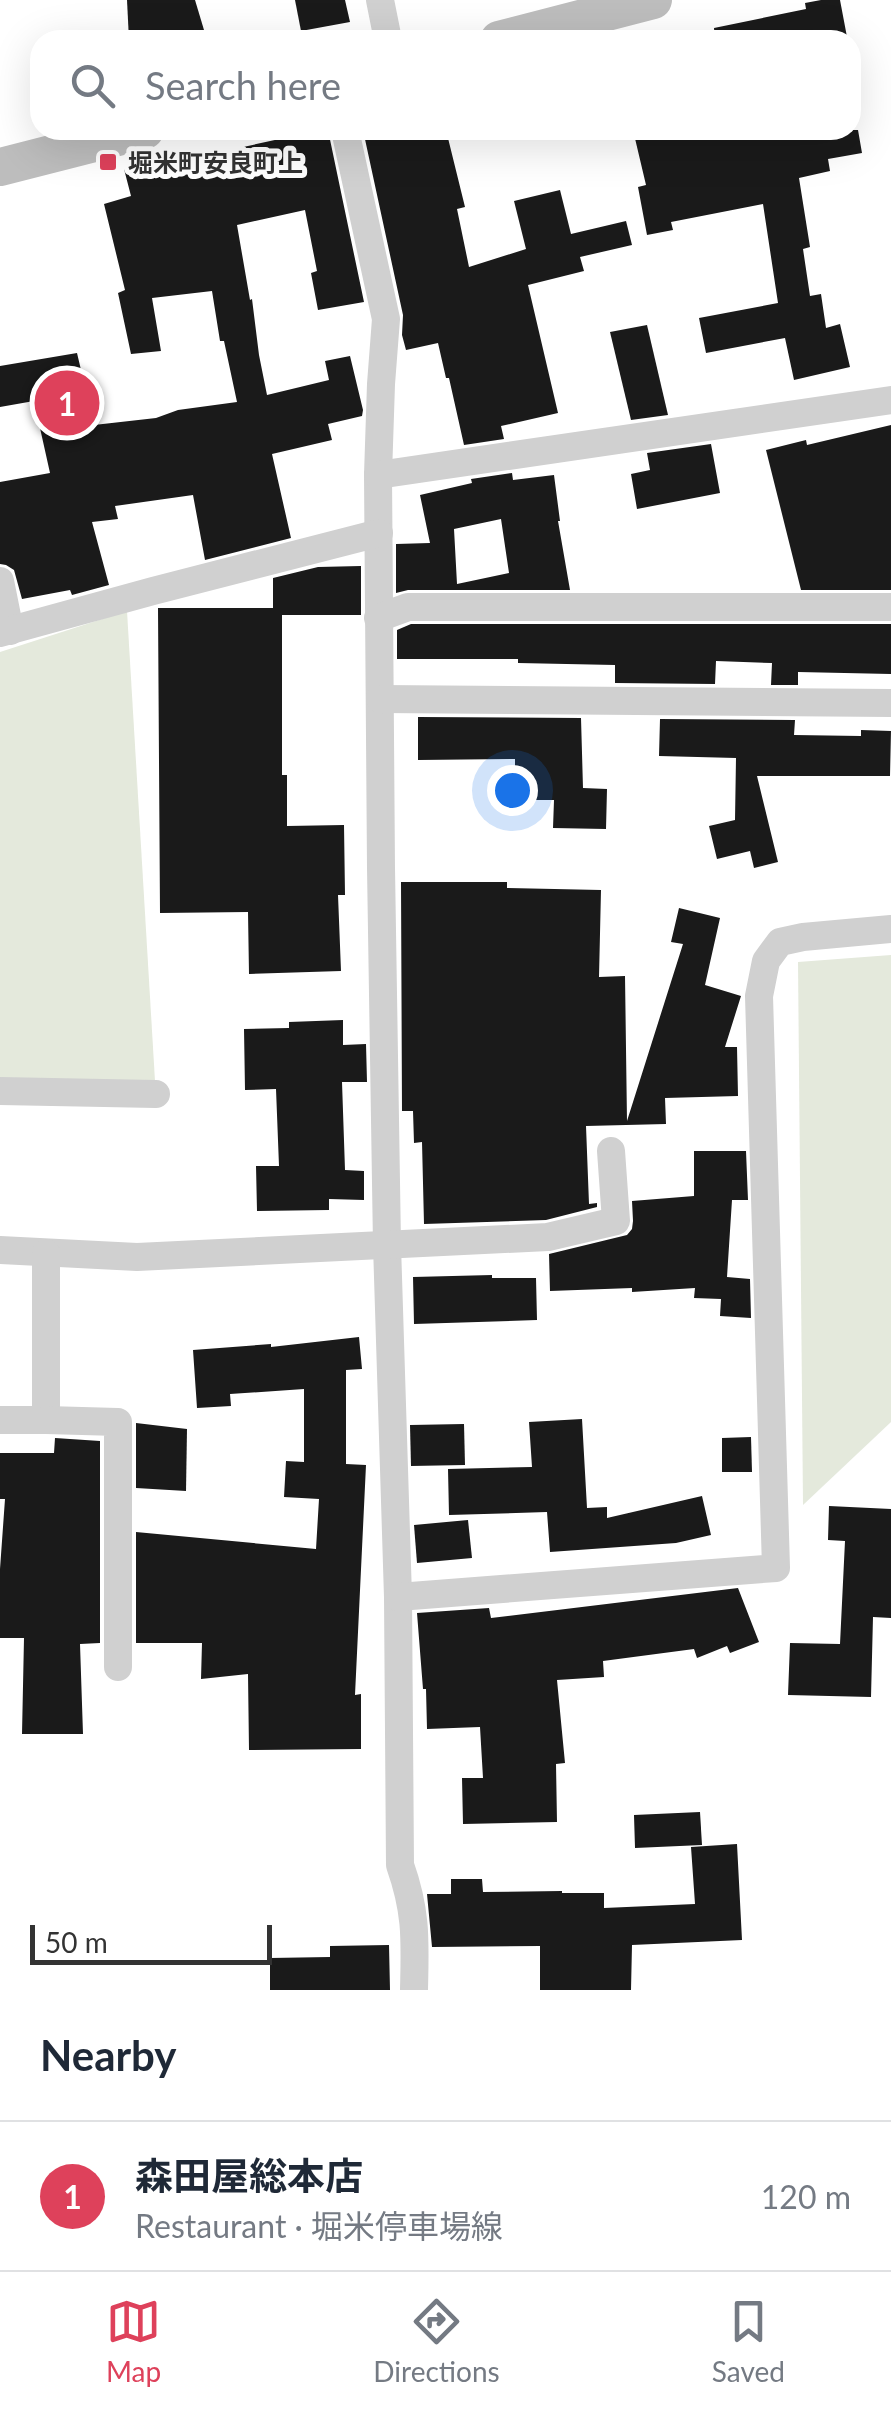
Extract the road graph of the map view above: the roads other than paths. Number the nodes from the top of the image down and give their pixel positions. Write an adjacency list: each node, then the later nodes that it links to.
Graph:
1 (380, 0): 3 (street)
2 (653, 0): 4 (main road)
3 (386, 30)
4 (538, 30)
5 (105, 140): 7 (main road)
6 (347, 140): 9 (street)
7 (0, 167)
8 (891, 400): 9 (street)
9 (378, 475): 10 (street)
10 (379, 533): 13 (street); 14 (street)
11 (0, 581): 14 (street)
12 (891, 607): 13 (street)
13 (378, 618): 15 (street)
14 (5, 632)
15 (380, 699): 16 (street); 21 (street)
16 (891, 703)
17 (891, 929): 26 (street)
18 (0, 1091): 19 (street)
19 (156, 1094)
20 (612, 1151): 21 (street)
21 (387, 1245): 23 (street); 26 (street)
22 (0, 1250): 23 (street)
23 (46, 1253): 25 (street)
24 (0, 1420): 25 (street)
25 (46, 1420): 27 (street)
26 (398, 1597): 28 (street)
27 (118, 1667)
28 (414, 1990)

